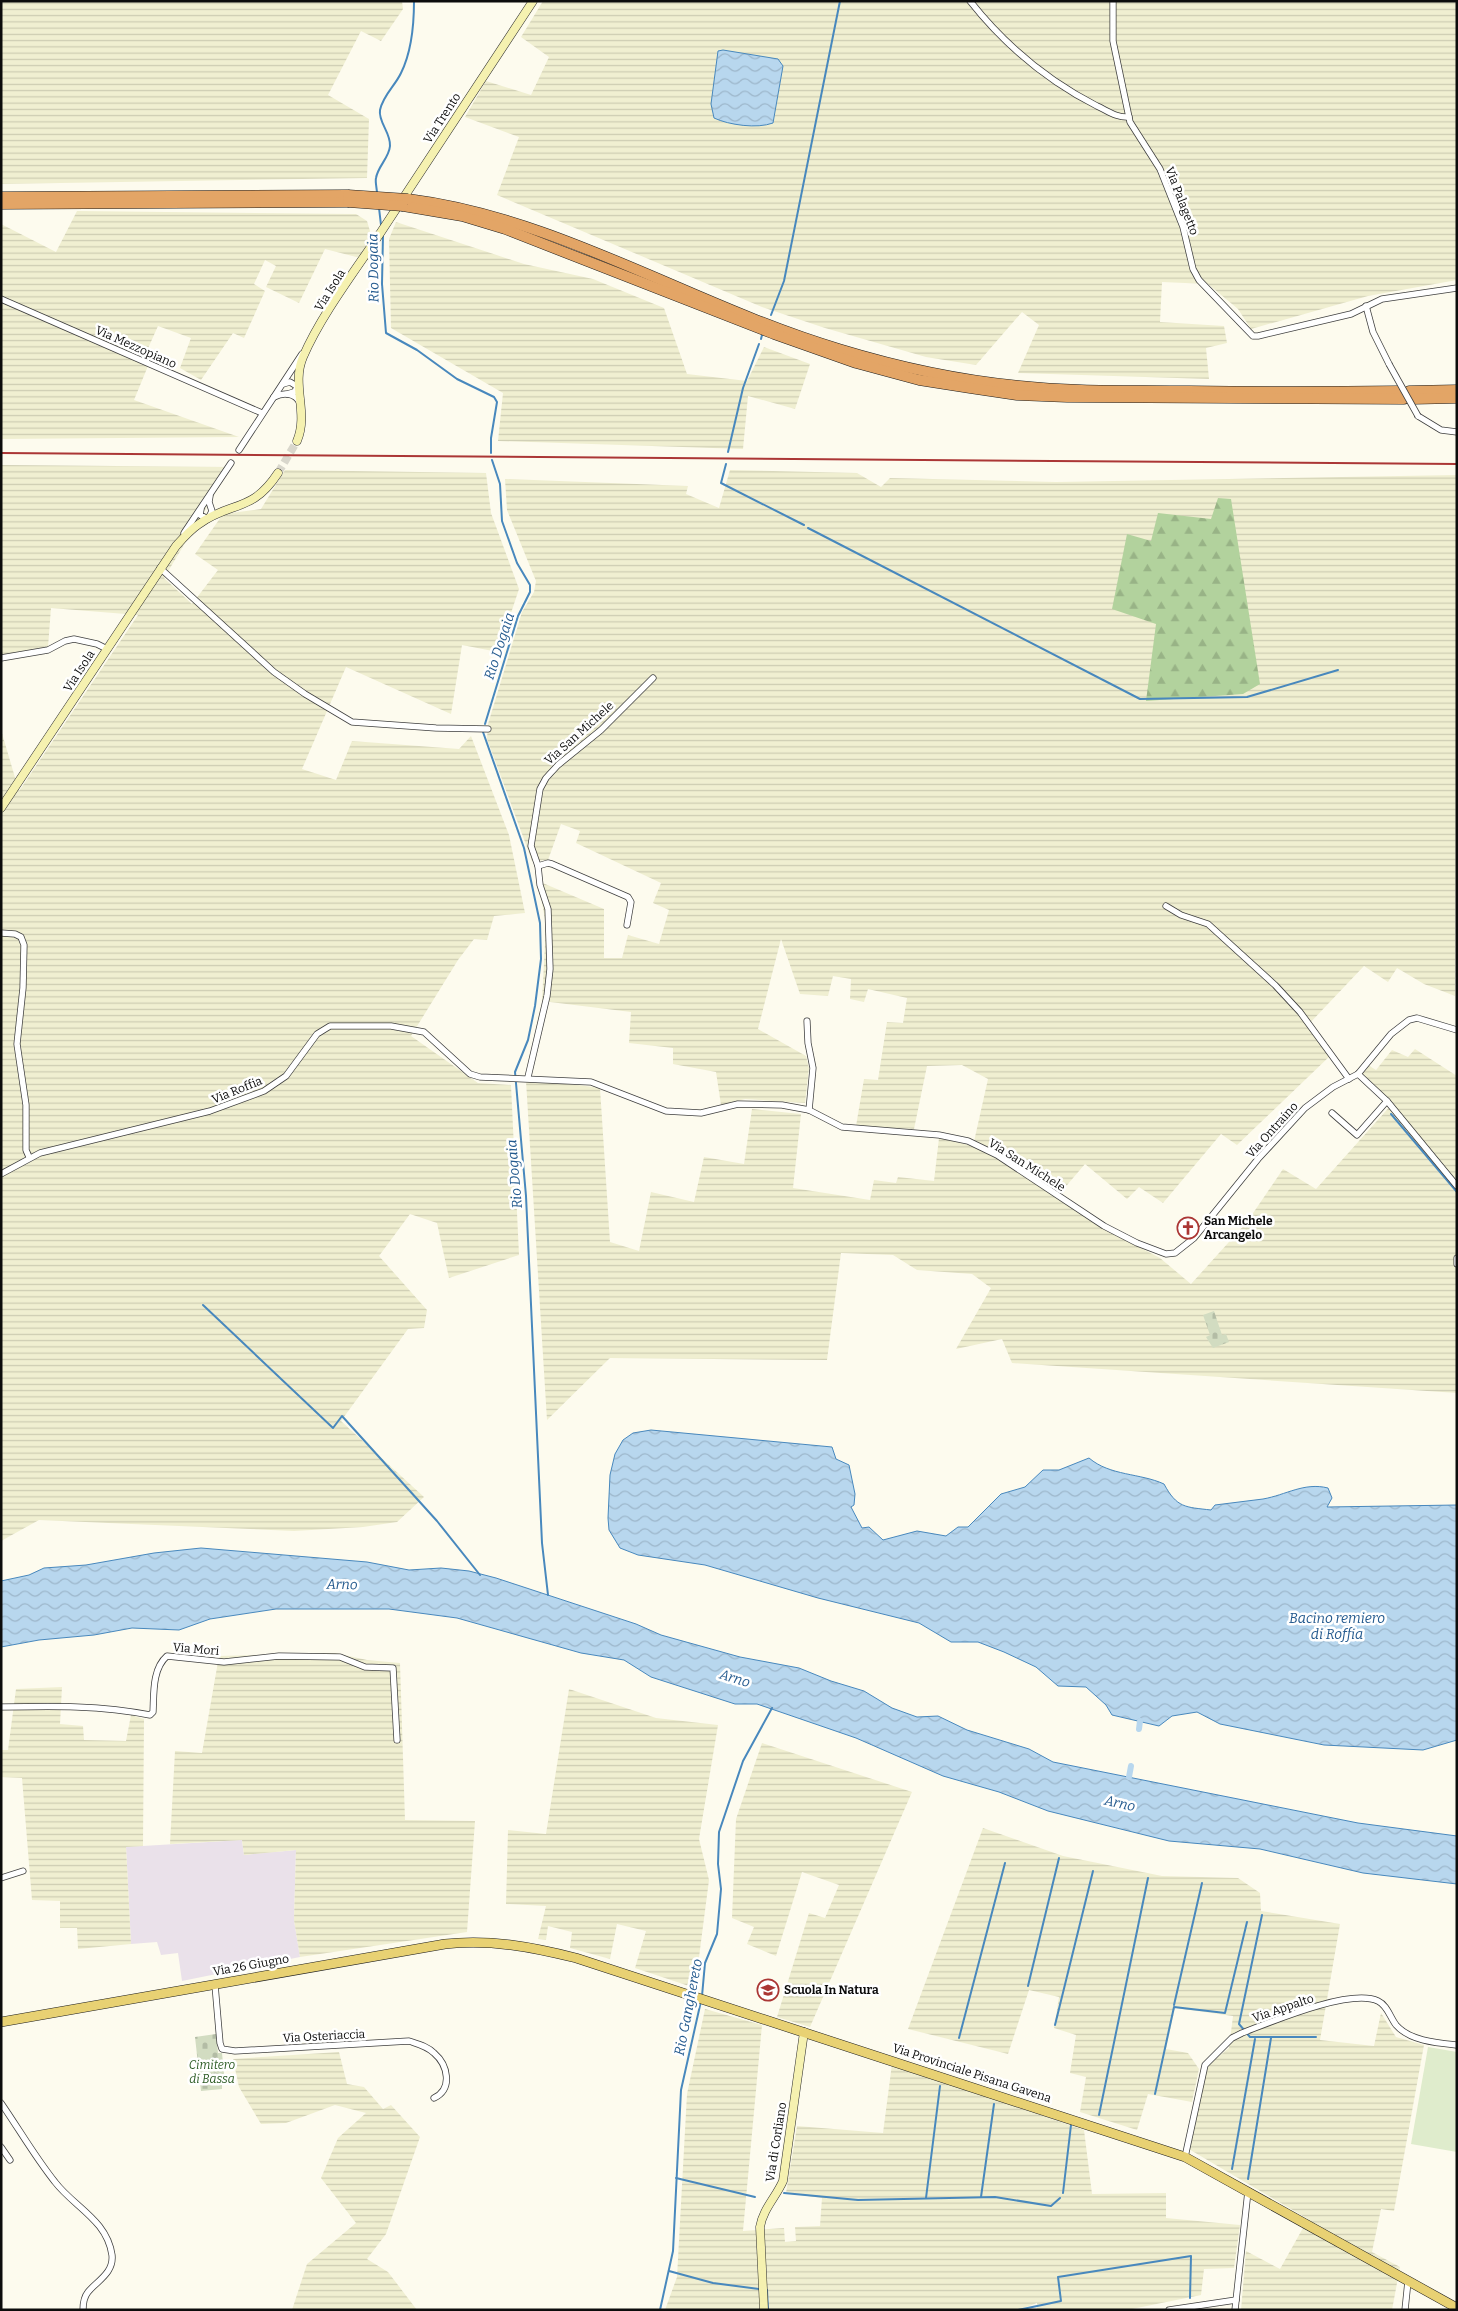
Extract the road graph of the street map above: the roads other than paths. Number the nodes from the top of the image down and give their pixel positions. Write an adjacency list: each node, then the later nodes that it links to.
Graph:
1 (533, 1): 8 (street, Via Trento)
2 (970, 1): 4 (street)
3 (1112, 1): 4 (street, Via Palagetto)
4 (1129, 117): 11 (street, Via Palagetto)
5 (1, 196): 6 (highway)
6 (348, 199): 7 (highway); 16 (highway, bridge)
7 (1, 204)
8 (371, 247): 12 (street, Via Isola)
9 (1457, 288): 11 (street, Via Palagetto)
10 (1, 299): 19 (street, Via Mezzopiano)
11 (1366, 306): 20 (street, bridge)
12 (308, 345): 13 (street, Via Isola); 14 (street, Via Isola)
13 (298, 387): 14 (street); 14 (street); 18 (street, Via Isola)
14 (283, 390): 18 (street); 19 (street)
15 (1457, 390): 16 (highway)
16 (1406, 395): 17 (highway)
17 (1457, 398)
18 (301, 405): 21 (street, Via Isola)
19 (262, 413): 22 (street)
20 (1457, 432)
21 (297, 441)
22 (238, 450)
23 (231, 462): 25 (street, Via Isola)
24 (278, 473): 26 (street, Via Isola)
25 (206, 507): 26 (street, Via Isola); 27 (street, Via Isola); 27 (street); 28 (street, Via Isola)
26 (229, 510): 27 (street, Via Isola)
27 (208, 519): 28 (street, Via Isola)
28 (176, 546): 29 (street, Via Isola)
29 (160, 568): 30 (street, Via Isola); 33 (street)
30 (107, 649): 31 (street); 34 (street, Via Isola)
31 (1, 658)
32 (653, 678): 35 (street, Via San Michele)
33 (488, 730)
34 (1, 808)
35 (538, 866): 37 (street); 43 (street, Via San Michele)
36 (1166, 906): 44 (street)
37 (628, 925)
38 (1, 933): 48 (street)
39 (807, 1022): 46 (street)
40 (1457, 1030): 41 (street, Via Ontraino)
41 (1358, 1074): 44 (street, Via Ontraino); 45 (street)
42 (520, 1077): 43 (street, Via San Michele); 48 (street, Via Roffia)
43 (528, 1077): 46 (street, Via San Michele)
44 (1349, 1079): 51 (street, Via Ontraino)
45 (1387, 1101): 47 (street); 50 (street)
46 (809, 1110): 51 (street, Via San Michele)
47 (1332, 1113)
48 (29, 1157): 49 (street, Via Roffia)
49 (1, 1174)
50 (1457, 1186)
51 (1166, 1254)
52 (1457, 1258): 53 (street)
53 (1457, 1264)
54 (1, 1707): 55 (street, Via Mori)
55 (397, 1740)
56 (22, 1871): 57 (street)
57 (1, 1878)
58 (506, 1943): 59 (main road, Via 26 Giugno); 61 (main road, Via Provinciale Pisana Gavena)
59 (215, 1985): 60 (main road, Via 26 Giugno); 63 (street, Via Osteriaccia)
60 (1, 2022)
61 (804, 2032): 66 (main road, Via Provinciale Pisana Gavena); 73 (street, Via di Corliano)
62 (1457, 2045): 66 (street, Via Appalto)
63 (434, 2098)
64 (1, 2103): 72 (street)
65 (1, 2147): 67 (street)
66 (1185, 2157): 68 (main road, Via Provinciale Pisana Gavena)
67 (10, 2160)
68 (1248, 2191): 69 (main road, Via Provinciale Pisana Gavena); 70 (street)
69 (1408, 2281): 71 (main road, Via Provinciale Pisana Gavena); 76 (street)
70 (1236, 2300): 74 (street); 75 (street)
71 (1457, 2308)
72 (83, 2310)
73 (764, 2310)
74 (1169, 2310)
75 (1235, 2310)
76 (1405, 2310)

